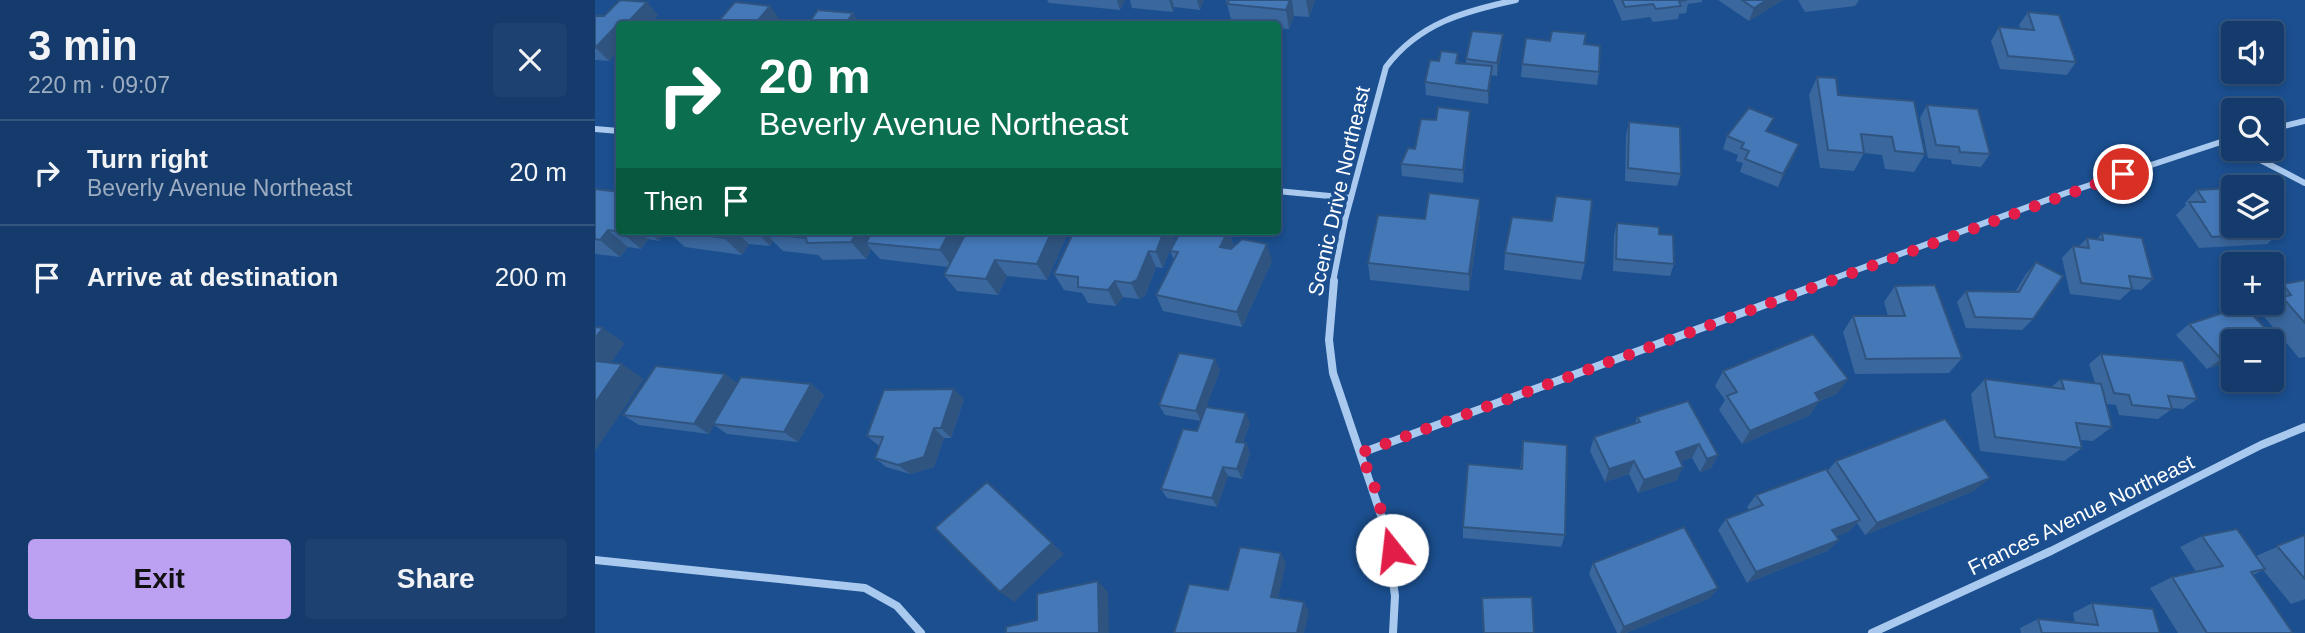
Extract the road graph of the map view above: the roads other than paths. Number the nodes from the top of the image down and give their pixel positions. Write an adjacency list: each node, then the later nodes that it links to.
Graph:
1 (1516, 0): 10 (street, Scenic Drive Northeast)
2 (2305, 121): 3 (street)
3 (2284, 126)
4 (595, 129): 5 (street)
5 (616, 131)
6 (2221, 141): 12 (street)
7 (2262, 161): 8 (street)
8 (2305, 183)
9 (1281, 191): 10 (street)
10 (1351, 198): 12 (street, Scenic Drive Northeast)
11 (2305, 427): 16 (street, Frances Avenue Northeast)
12 (1360, 453): 15 (street, Scenic Drive Northeast)
13 (595, 560): 14 (street)
14 (921, 633)
15 (1392, 633)
16 (1872, 633)

